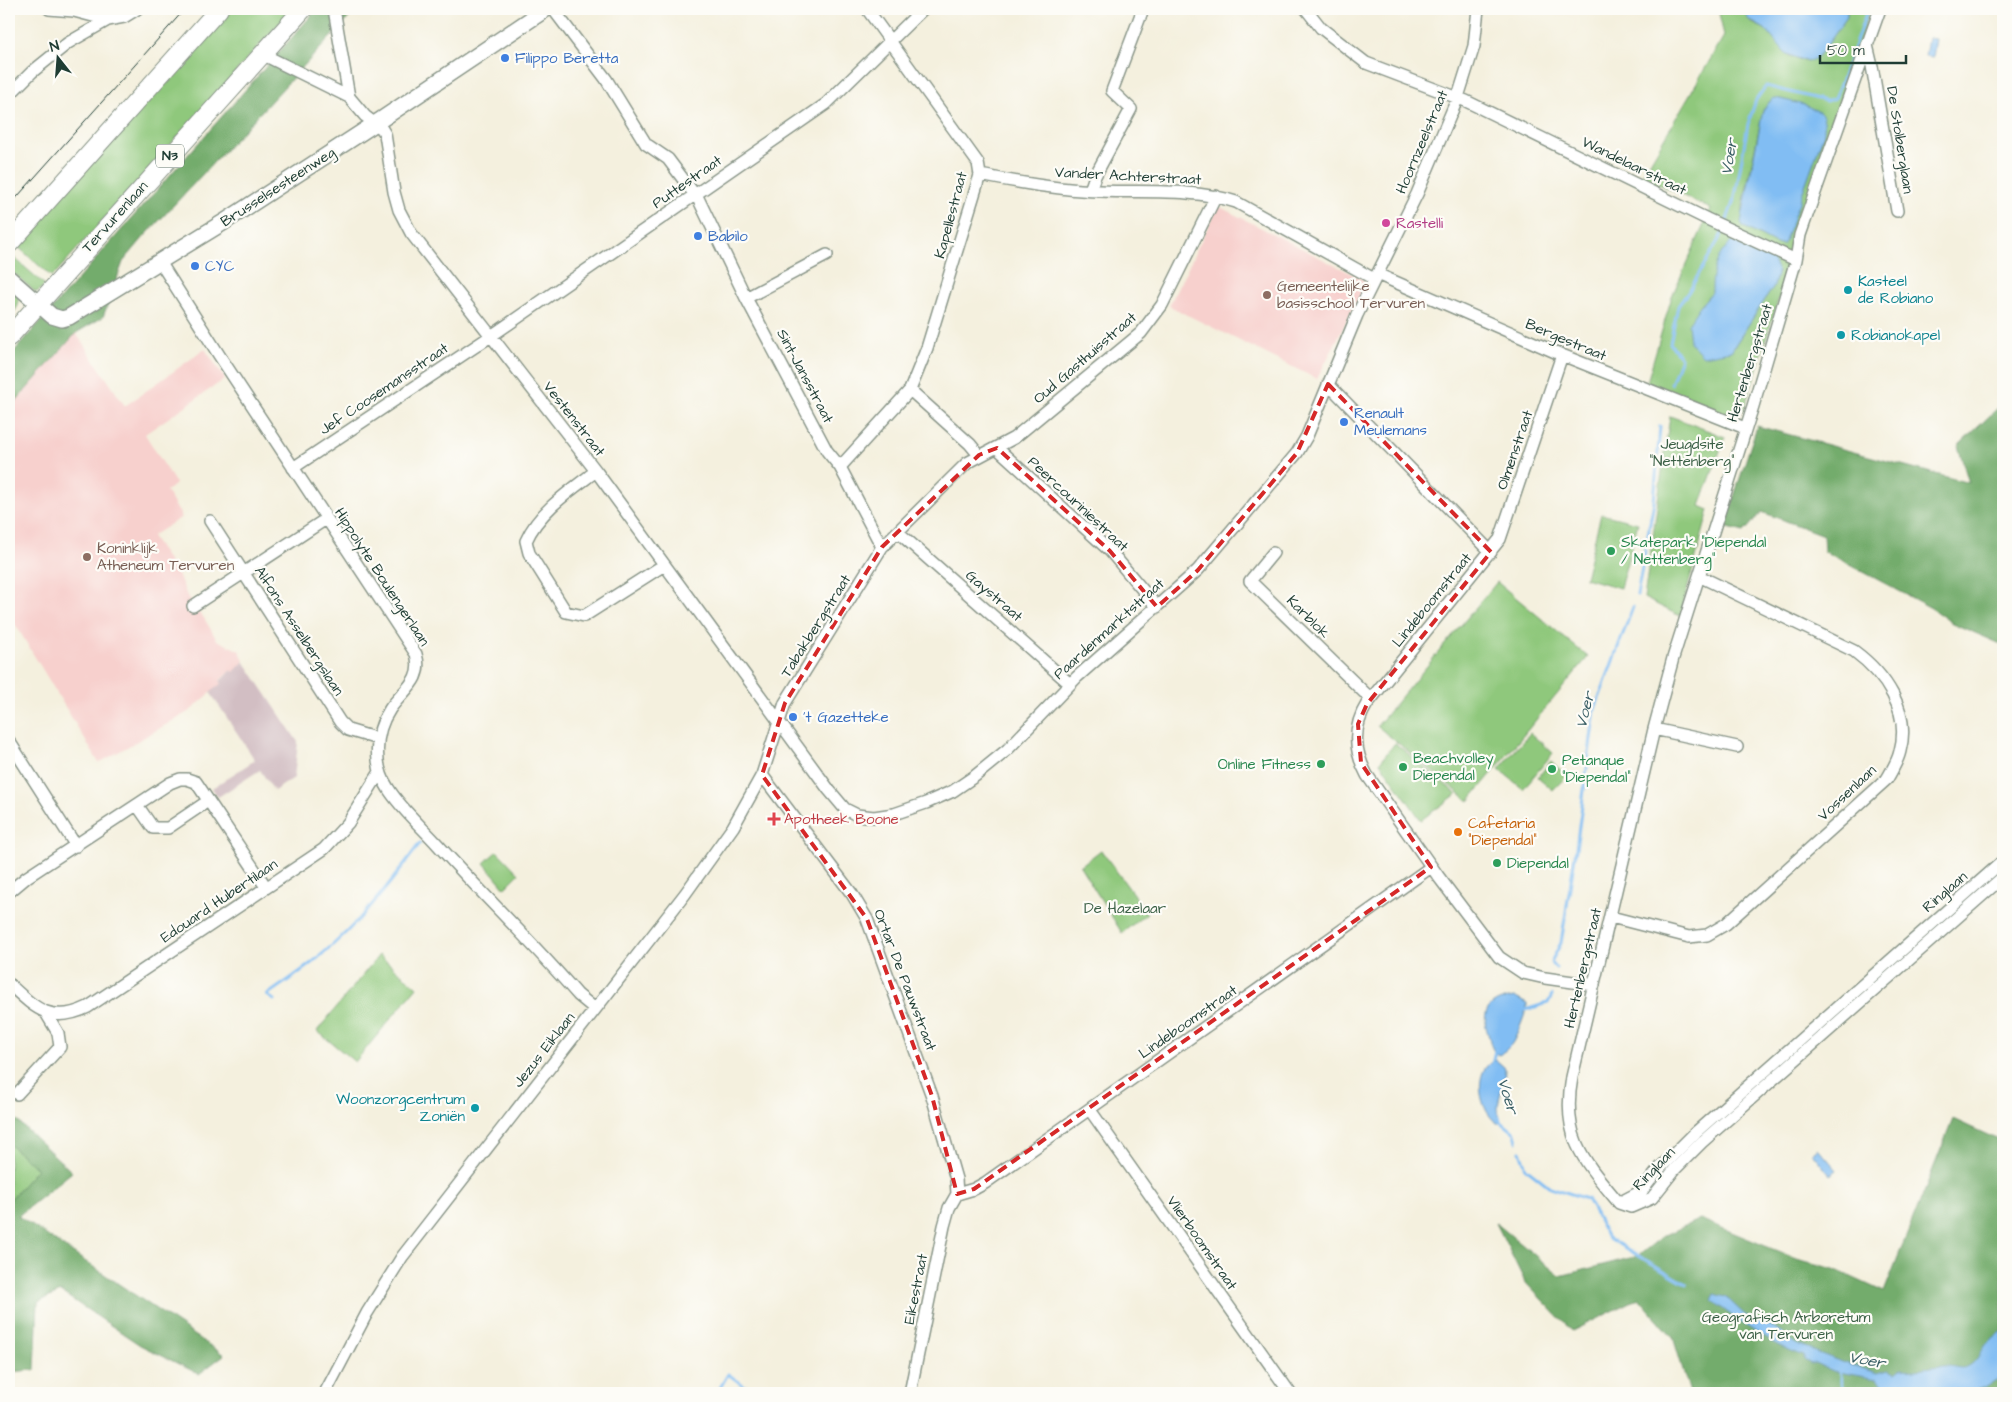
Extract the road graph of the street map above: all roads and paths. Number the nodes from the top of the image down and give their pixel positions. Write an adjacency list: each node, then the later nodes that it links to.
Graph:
1 (49, 9): 14 (street)
2 (137, 9): 14 (street)
3 (219, 9): 27 (main road)
4 (302, 9): 17 (main road, Tervurenlaan / N3)
5 (334, 9): 19 (street)
6 (546, 9): 21 (street, Brusselsesteenweg)
7 (553, 9): 24 (street, Sint-Jansstraat)
8 (867, 9): 15 (street, Kapellestraat)
9 (923, 9): 15 (street, Puttestraat)
10 (1143, 9): 23 (street)
11 (1306, 9): 20 (street, Wandelaarstraat)
12 (1478, 9): 20 (street, Hoornzeelstraat)
13 (1880, 9): 16 (street, Hertenbergstraat)
14 (108, 20): 18 (street)
15 (891, 40): 22 (street, Kapellestraat); 24 (street, Puttestraat)
16 (1867, 45): 26 (street, De Stolberglaan); 29 (street, Hertenbergstraat)
17 (262, 54): 19 (street); 34 (main road, Tervurenlaan / N3)
18 (9, 95)
19 (349, 97): 21 (street, Vestenstraat)
20 (1458, 97): 29 (street, Wandelaarstraat); 31 (street, Hoornzeelstraat)
21 (376, 124): 30 (street, Brusselsesteenweg); 35 (street, Vestenstraat)
22 (980, 175): 23 (street, Vander Achterstraat); 39 (street, Kapellestraat)
23 (1090, 190): 25 (street, Vander Achterstraat)
24 (696, 194): 33 (street, Sint-Jansstraat); 35 (street, Puttestraat)
25 (1216, 196): 31 (street, Vander Achterstraat); 41 (street, Oud Gasthuisstraat)
26 (1897, 211)
27 (9, 244)
28 (826, 256): 33 (street)
29 (1796, 260): 40 (street, Hertenbergstraat)
30 (160, 262): 34 (street, Brusselsesteenweg); 44 (street, Hippolyte Boulengerlaan)
31 (1376, 277): 37 (street, Bergestraat); 38 (street, Paardenmarktstraat)
32 (9, 278): 34 (street, Brusselsesteenweg)
33 (746, 298): 43 (street, Sint-Jansstraat)
34 (38, 304): 36 (main road, Tervurenlaan / N3)
35 (491, 336): 44 (street, Jef Coosemansstraat); 45 (street, Vestenstraat)
36 (9, 337)
37 (1562, 355): 40 (street, Bergestraat); 50 (street, Olmenstraat)
38 (1328, 384): 50 (street, Lindeboomstraat); 56 (street, Paardenmarktstraat)
39 (910, 390): 42 (street); 43 (street, Kapellestraat)
40 (1745, 428): 54 (street, Hertenbergstraat)
41 (997, 448): 42 (street); 56 (street, Peercouriniestraat)
42 (979, 455): 48 (street)
43 (840, 467): 49 (street)
44 (294, 468): 46 (street, Hippolyte Boulengerlaan)
45 (596, 470): 52 (street, Vestenstraat); 52 (street)
46 (326, 519): 53 (street); 61 (street, Hippolyte Boulengerlaan)
47 (210, 521): 53 (street, Alfons Asselbergslaan)
48 (898, 532): 49 (street); 57 (street, Gaystraat)
49 (882, 547): 59 (street, Tabakbergstraat)
50 (1491, 552): 58 (street, Lindeboomstraat)
51 (1273, 553): 58 (street, Karblok)
52 (664, 565): 59 (street, Vestenstraat)
53 (244, 573): 55 (street); 61 (street, Alfons Asselbergslaan)
54 (1699, 576): 60 (street, Hertenbergstraat); 74 (street, Vossenlaan)
55 (192, 606)
56 (1157, 606): 57 (street, Paardenmarktstraat)
57 (1070, 684): 59 (street, Paardenmarktstraat)
58 (1371, 699): 70 (street, Lindeboomstraat)
59 (778, 722): 65 (street, Jezus Eiklaan)
60 (1654, 729): 63 (street); 74 (street, Hertenbergstraat)
61 (378, 739): 64 (street, Hippolyte Boulengerlaan)
62 (9, 741): 68 (street)
63 (1737, 748)
64 (380, 772): 72 (street, Edouard Hubertilaan); 77 (street, Hippolyte Boulengerlaan)
65 (762, 775): 77 (street, Jezus Eiklaan); 81 (street, Ortar De Pauwstraat)
66 (208, 801): 67 (street); 67 (street); 72 (street)
67 (137, 805): 68 (street)
68 (76, 846): 73 (street)
69 (2003, 861): 82 (street, Ringlaan)
70 (1431, 866): 76 (street, Lindeboomstraat); 80 (street, Lindeboomstraat)
71 (2003, 877): 82 (street, Ringlaan)
72 (266, 887): 78 (street, Edouard Hubertilaan)
73 (9, 892)
74 (1610, 917): 76 (street, Hertenbergstraat)
75 (9, 984): 78 (street)
76 (1594, 985): 82 (street, Hertenbergstraat)
77 (595, 1009): 83 (street, Jezus Eiklaan)
78 (46, 1013): 79 (street)
79 (17, 1094)
80 (1090, 1110): 81 (street, Lindeboomstraat); 85 (street, Vlierboomstraat)
81 (957, 1194): 84 (street, Eikestraat)
82 (1619, 1203)
83 (326, 1393)
84 (910, 1393)
85 (1290, 1393)

